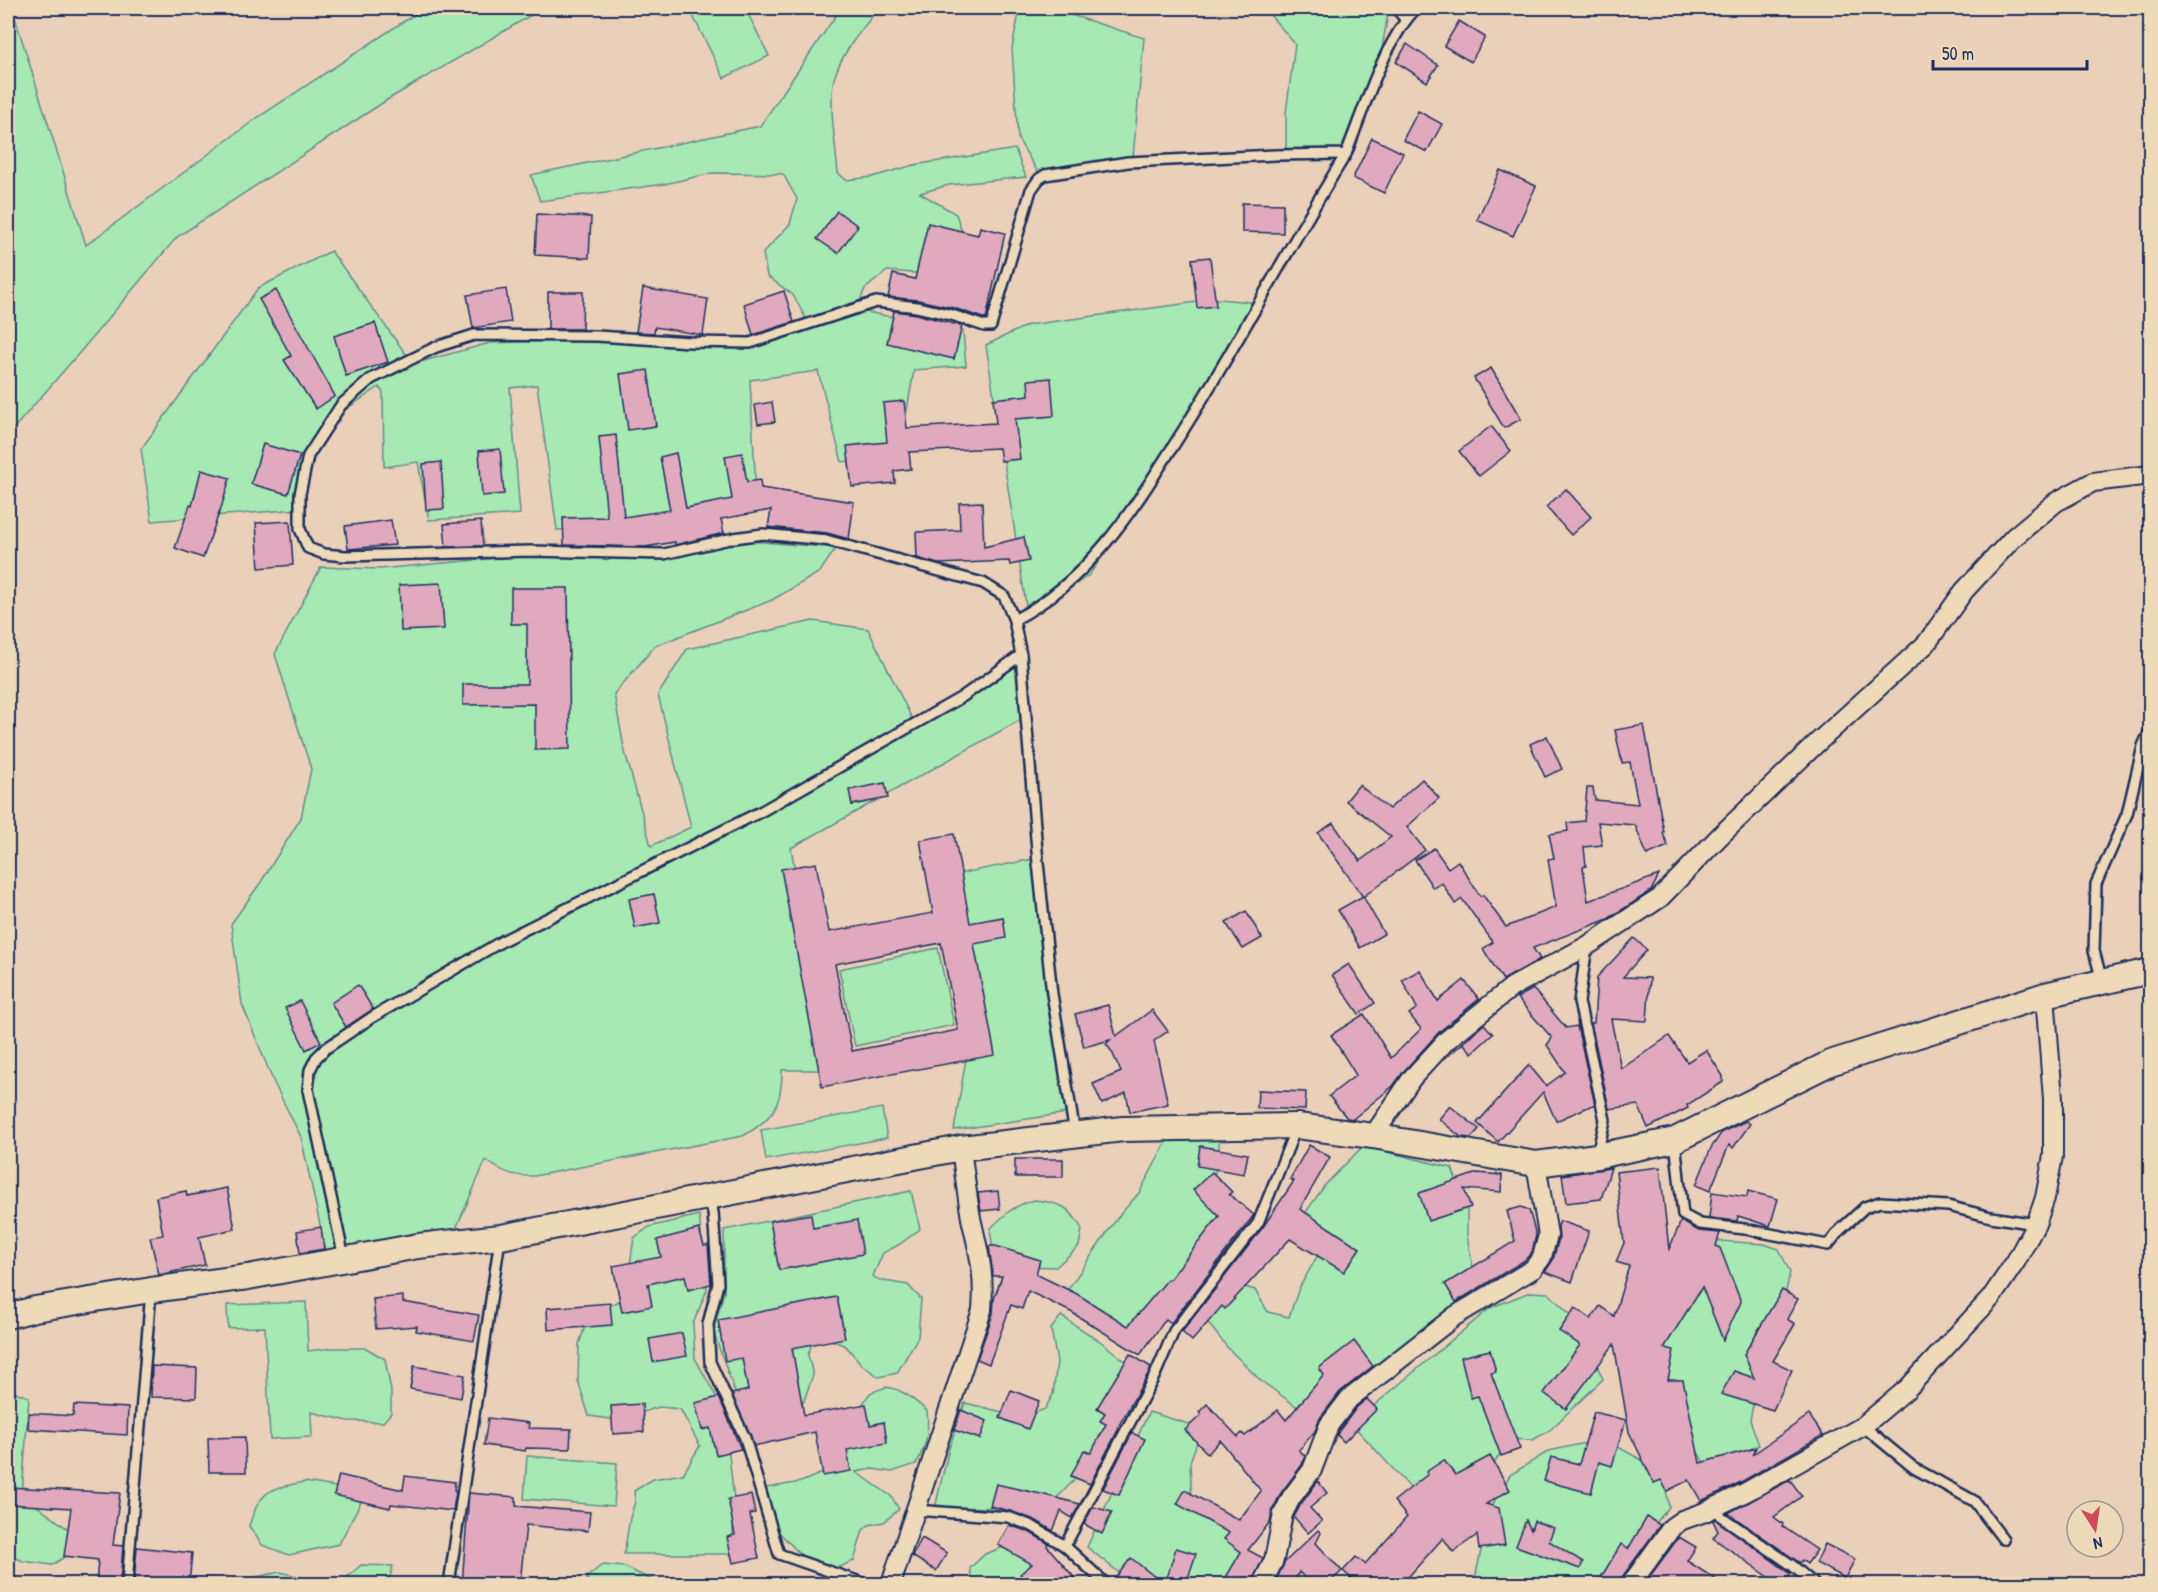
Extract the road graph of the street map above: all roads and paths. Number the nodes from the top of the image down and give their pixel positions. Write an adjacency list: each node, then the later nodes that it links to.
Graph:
1 (1396, 8): 3 (lane)
2 (1416, 8): 3 (lane)
3 (1406, 20): 4 (lane)
4 (1347, 154): 6 (lane); 6 (lane)
5 (2151, 475): 9 (street)
6 (1014, 620): 7 (lane)
7 (1021, 655): 14 (lane); 23 (lane)
8 (2151, 731): 11 (lane)
9 (1587, 946): 15 (street); 18 (lane)
10 (2151, 971): 11 (street)
11 (2102, 981): 12 (street)
12 (2045, 995): 16 (street); 21 (street)
13 (1297, 1126): 14 (street); 15 (street); 30 (lane)
14 (1075, 1135): 17 (street)
15 (1373, 1136): 19 (street)
16 (1675, 1140): 18 (street); 21 (lane)
17 (961, 1148): 20 (street); 28 (street)
18 (1597, 1156): 19 (street)
19 (1536, 1164): 36 (street)
20 (708, 1196): 22 (street); 33 (lane)
21 (2036, 1224): 26 (street)
22 (501, 1237): 23 (street); 32 (lane)
23 (344, 1258): 24 (street)
24 (151, 1290): 25 (street); 31 (lane)
25 (8, 1316)
26 (1863, 1426): 27 (street); 29 (lane)
27 (1714, 1507): 37 (street); 38 (lane)
28 (915, 1510): 30 (lane); 34 (street)
29 (2003, 1539)
30 (1065, 1546): 35 (lane)
31 (127, 1584)
32 (449, 1584)
33 (866, 1584)
34 (891, 1584)
35 (1106, 1584)
36 (1262, 1584)
37 (1631, 1584)
38 (1814, 1584)

